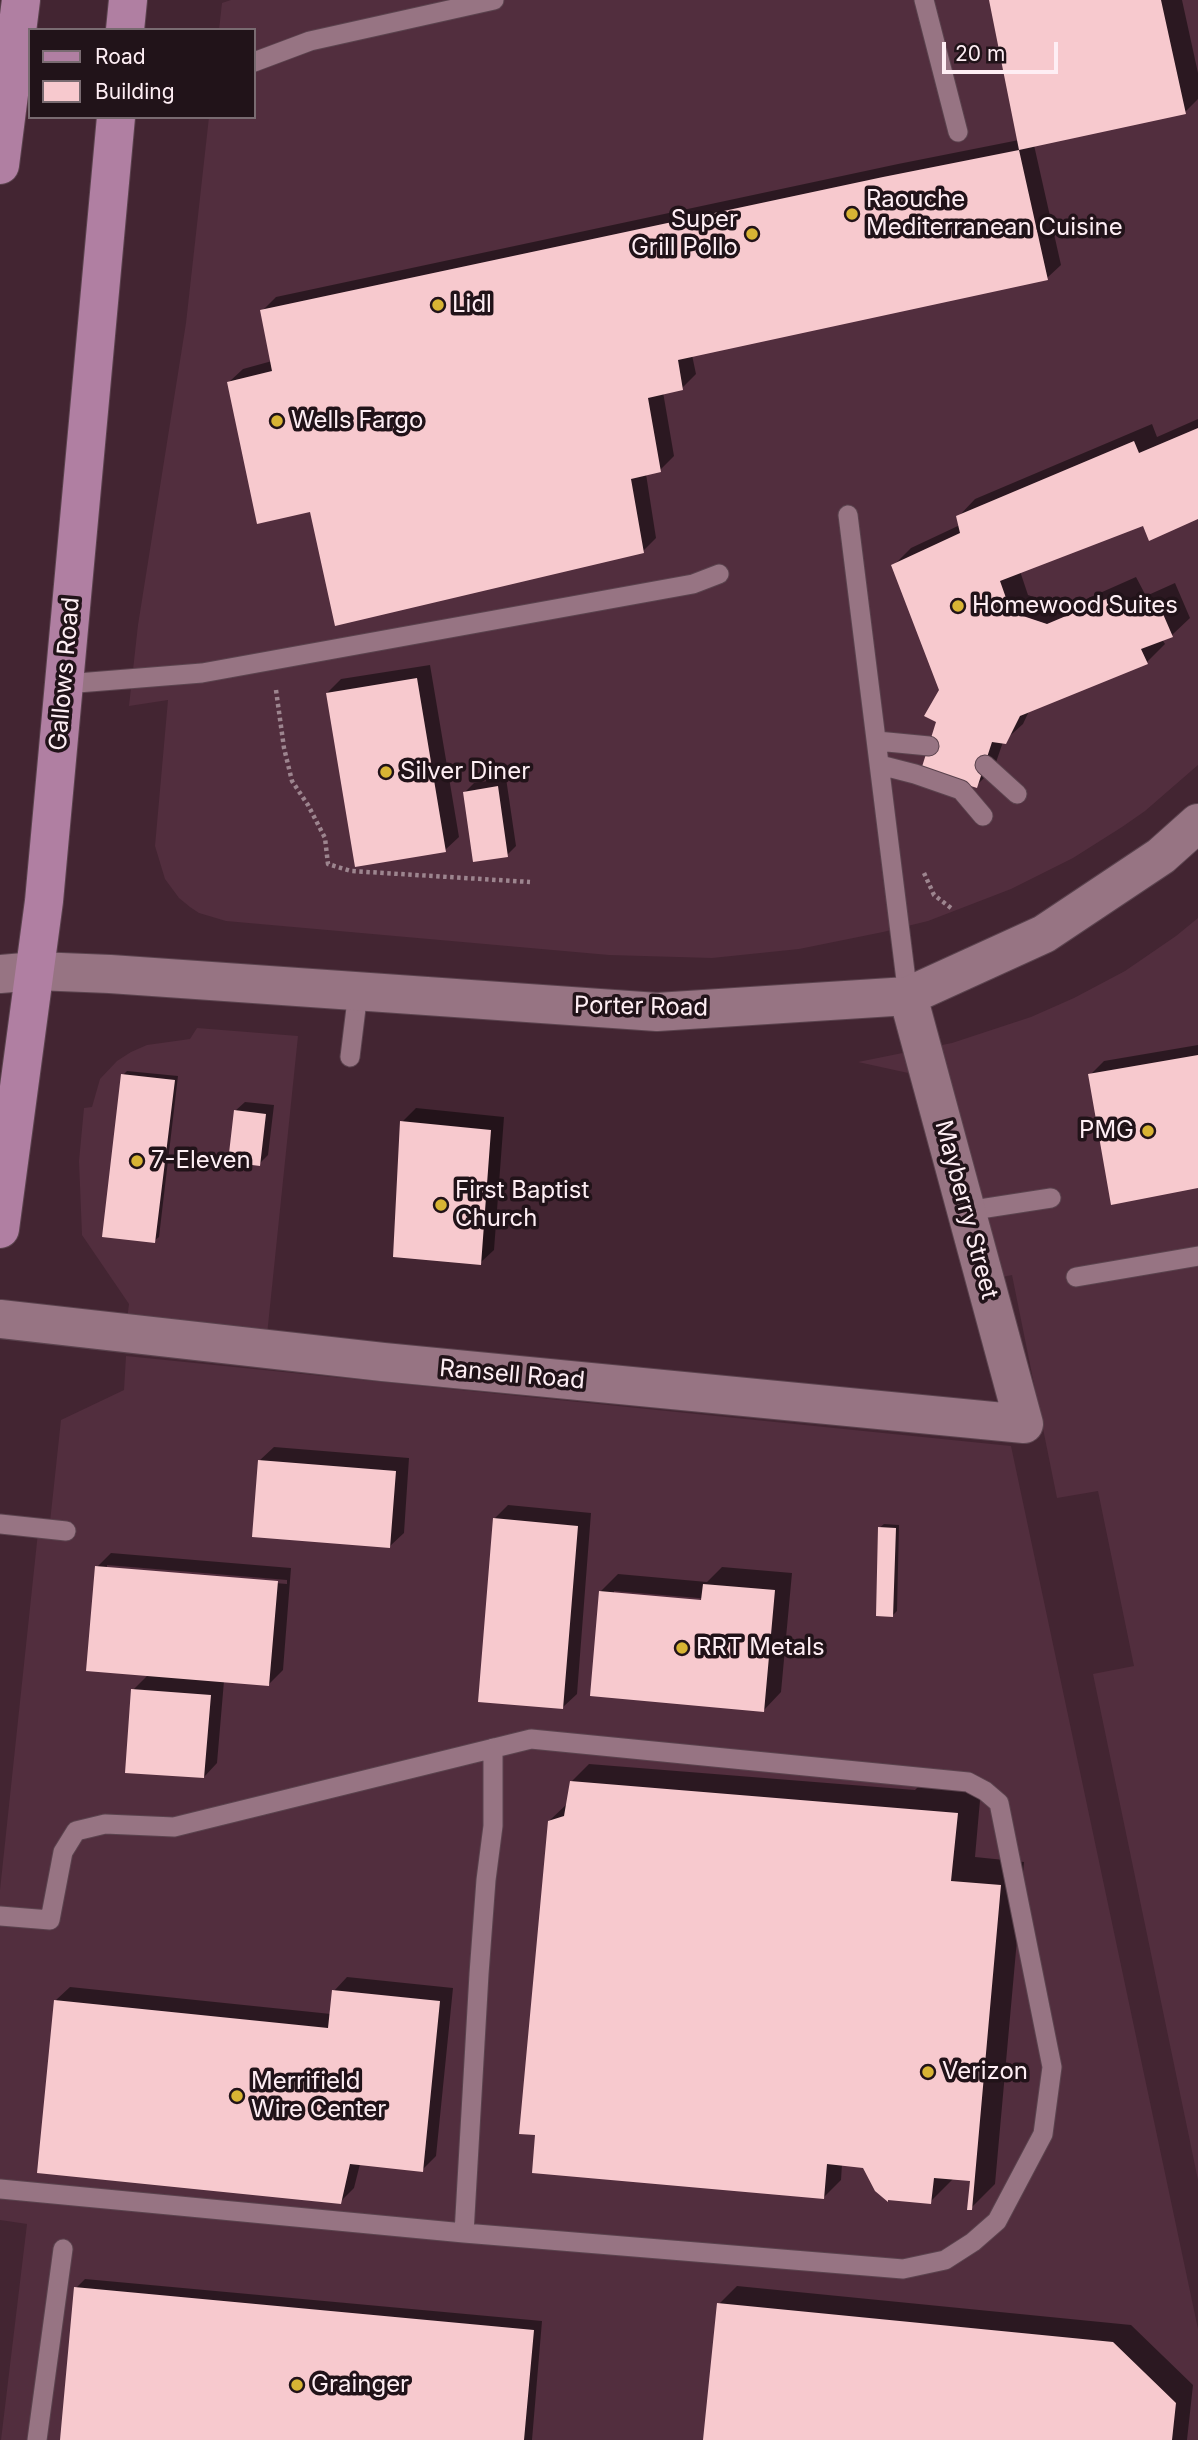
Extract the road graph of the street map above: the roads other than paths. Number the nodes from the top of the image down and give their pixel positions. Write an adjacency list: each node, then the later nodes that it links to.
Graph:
1 (20, 0): 9 (main road)
2 (128, 0): 5 (main road)
3 (494, 0): 6 (lane)
4 (924, 0): 8 (lane)
5 (125, 28)
6 (256, 61)
7 (116, 119): 12 (main road, Gallows Road)
8 (958, 132)
9 (0, 165)
10 (848, 514): 13 (lane)
11 (719, 574): 12 (lane)
12 (65, 684): 20 (main road, Gallows Road)
13 (877, 741): 14 (lane); 15 (lane)
14 (929, 746)
15 (880, 765): 18 (lane); 22 (lane)
16 (985, 765): 17 (lane)
17 (1017, 794)
18 (983, 816)
19 (1198, 823): 22 (street, Porter Road)
20 (18, 973): 21 (street, Porter Road); 26 (main road, Gallows Road)
21 (358, 992): 22 (street, Porter Road); 23 (lane)
22 (908, 996): 25 (street, Mayberry Street)
23 (350, 1057)
24 (1051, 1198): 25 (lane)
25 (967, 1211): 30 (street, Mayberry Street)
26 (0, 1229)
27 (1198, 1255): 28 (lane)
28 (1076, 1277)
29 (0, 1319): 30 (street, Ransell Road)
30 (1024, 1424)
31 (0, 1524): 32 (lane)
32 (66, 1531)
33 (493, 1748): 34 (lane); 36 (lane); 36 (lane)
34 (0, 1916)
35 (0, 2189): 36 (lane)
36 (464, 2233)
37 (64, 2249): 38 (lane)
38 (37, 2440)

